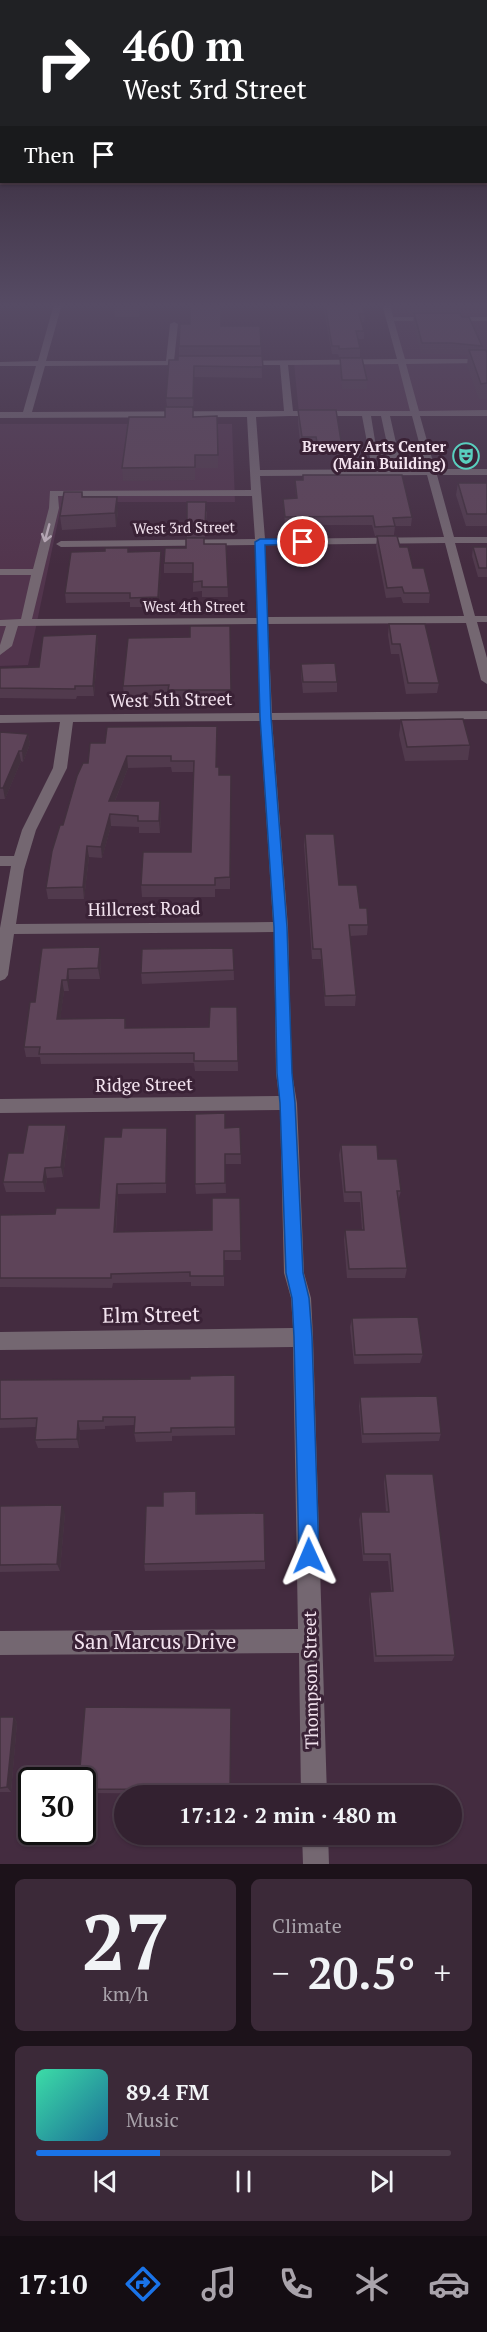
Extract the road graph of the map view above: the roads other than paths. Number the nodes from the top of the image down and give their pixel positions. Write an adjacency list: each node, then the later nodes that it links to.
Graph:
1 (34, 391): 11 (street)
2 (287, 391): 9 (street)
3 (410, 391): 7 (street)
4 (487, 412): 7 (street)
5 (366, 413): 6 (street); 6 (street); 9 (street)
6 (385, 413): 7 (street)
7 (416, 413): 12 (street)
8 (251, 414): 9 (street); 11 (street); 14 (street, Thompson Street)
9 (289, 414)
10 (0, 415): 11 (street)
11 (27, 415)
12 (430, 472): 13 (street); 14 (street); 16 (street)
13 (487, 472)
14 (254, 473): 15 (street, Thompson Street)
15 (256, 493): 18 (street, Thompson Street); 21 (street, one-way to 21)
16 (450, 540): 17 (street, West 3rd Street); 18 (street, West 3rd Street); 22 (street)
17 (487, 540)
18 (260, 542): 19 (street, West 3rd Street); 24 (street, Thompson Street)
19 (61, 544)
20 (0, 572): 21 (street)
21 (37, 572): 27 (street)
22 (470, 619): 23 (street, West 4th Street); 24 (street, West 4th Street); 29 (street)
23 (487, 619)
24 (262, 621): 27 (street, West 4th Street); 31 (street, Thompson Street)
25 (0, 623): 26 (street, West 4th Street)
26 (13, 623): 27 (street, West 4th Street); 28 (street)
27 (26, 623)
28 (0, 652)
29 (487, 680)
30 (487, 715): 31 (street, West 5th Street)
31 (266, 717): 33 (street, West 5th Street); 36 (street, Thompson Street)
32 (0, 719): 33 (street, West 5th Street)
33 (67, 719): 35 (street)
34 (0, 861): 35 (street)
35 (20, 861): 37 (street)
36 (281, 927): 37 (street, Hillcrest Road); 39 (street, Thompson Street)
37 (8, 929): 38 (street)
38 (0, 975)
39 (288, 1103): 40 (street, Ridge Street); 41 (street, Thompson Street)
40 (0, 1106)
41 (303, 1337): 42 (street, Elm Street); 43 (street, Thompson Street)
42 (0, 1341)
43 (310, 1641): 44 (street, San Marcus Drive); 45 (street, Thompson Street)
44 (0, 1643)
45 (314, 1785)
46 (315, 1845): 47 (street)
47 (316, 1864)

